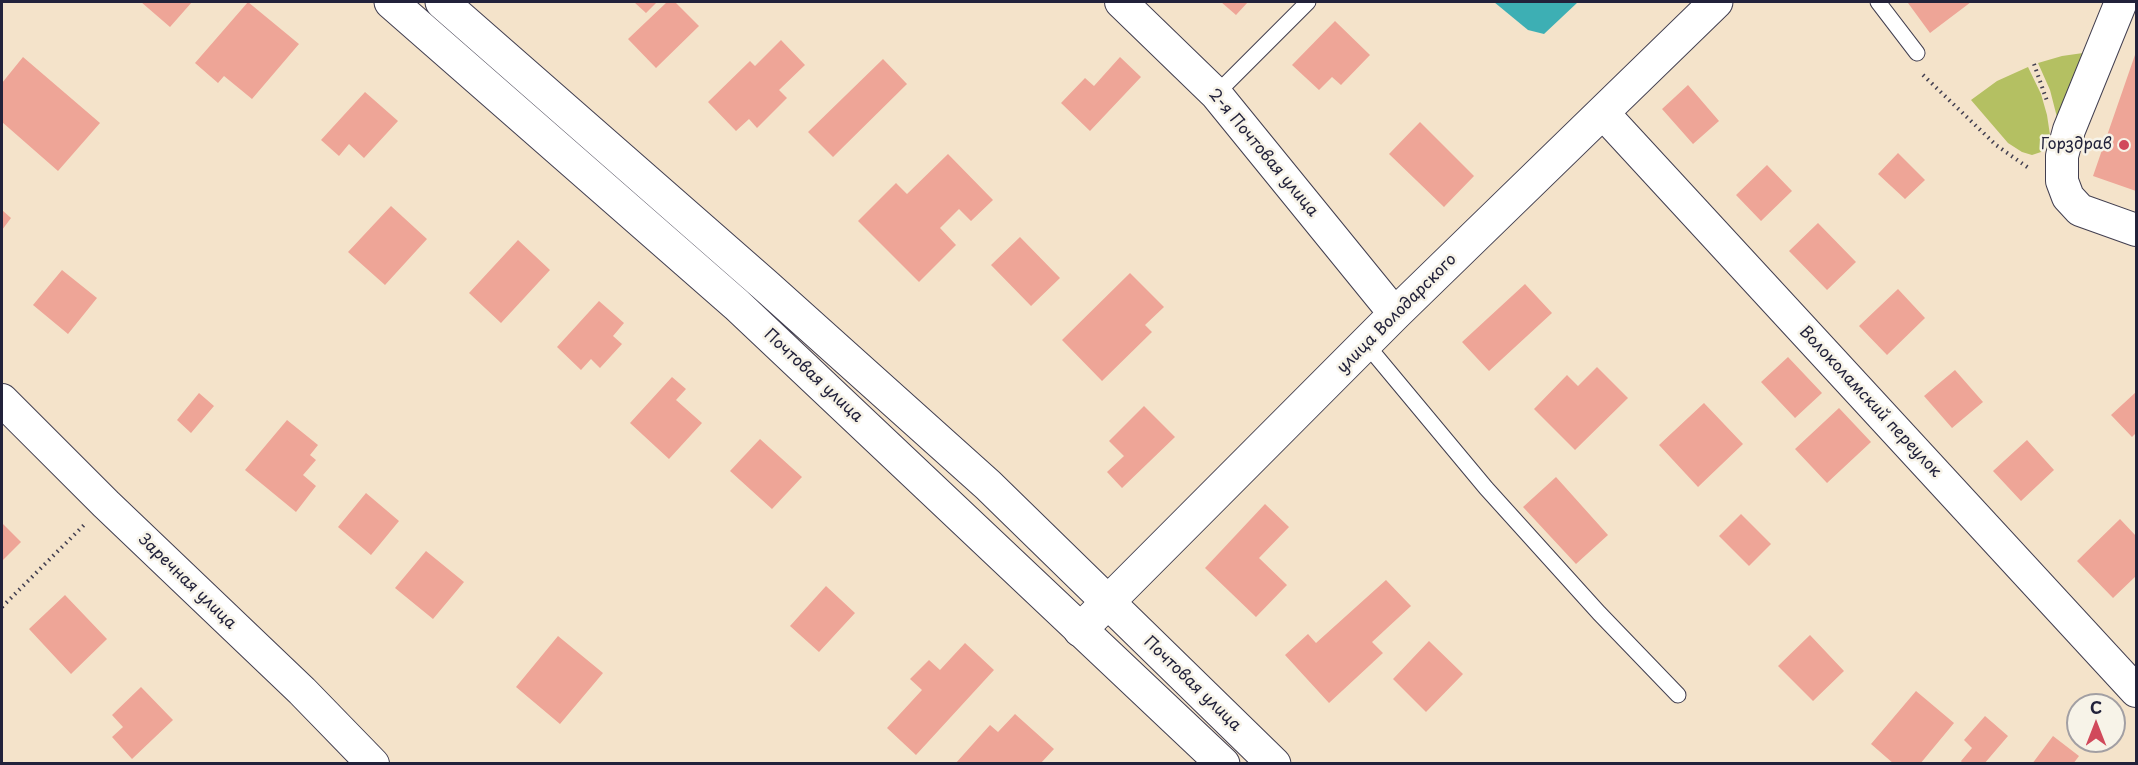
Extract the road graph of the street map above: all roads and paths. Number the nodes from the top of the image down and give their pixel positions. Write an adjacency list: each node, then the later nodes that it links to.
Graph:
1 (391, 2): 19 (main road, Почтовая улица)
2 (442, 2): 17 (main road, Почтовая улица)
3 (1121, 2): 9 (street, 2-я Почтовая улица)
4 (1308, 2): 9 (lane)
5 (1716, 2): 10 (main road, улица Володарского)
6 (1878, 2): 8 (lane)
7 (2121, 2): 11 (street)
8 (1917, 53): 11 (path)
9 (1216, 94): 13 (street, 2-я Почтовая улица)
10 (1603, 113): 13 (main road, улица Володарского); 20 (street, Волоколамский переулок)
11 (2062, 181): 12 (street)
12 (2136, 230)
13 (1395, 314): 14 (main road, улица Володарского)
14 (1366, 344): 17 (main road, улица Володарского); 21 (lane)
15 (2, 400): 16 (street, Заречная улица)
16 (106, 504): 18 (path); 22 (street, Заречная улица)
17 (1108, 602): 19 (main road, улица Володарского); 24 (main road, Почтовая улица)
18 (2, 607)
19 (1080, 630): 23 (main road, Почтовая улица)
20 (2136, 692)
21 (1678, 695)
22 (374, 764)
23 (1223, 764)
24 (1274, 764)

